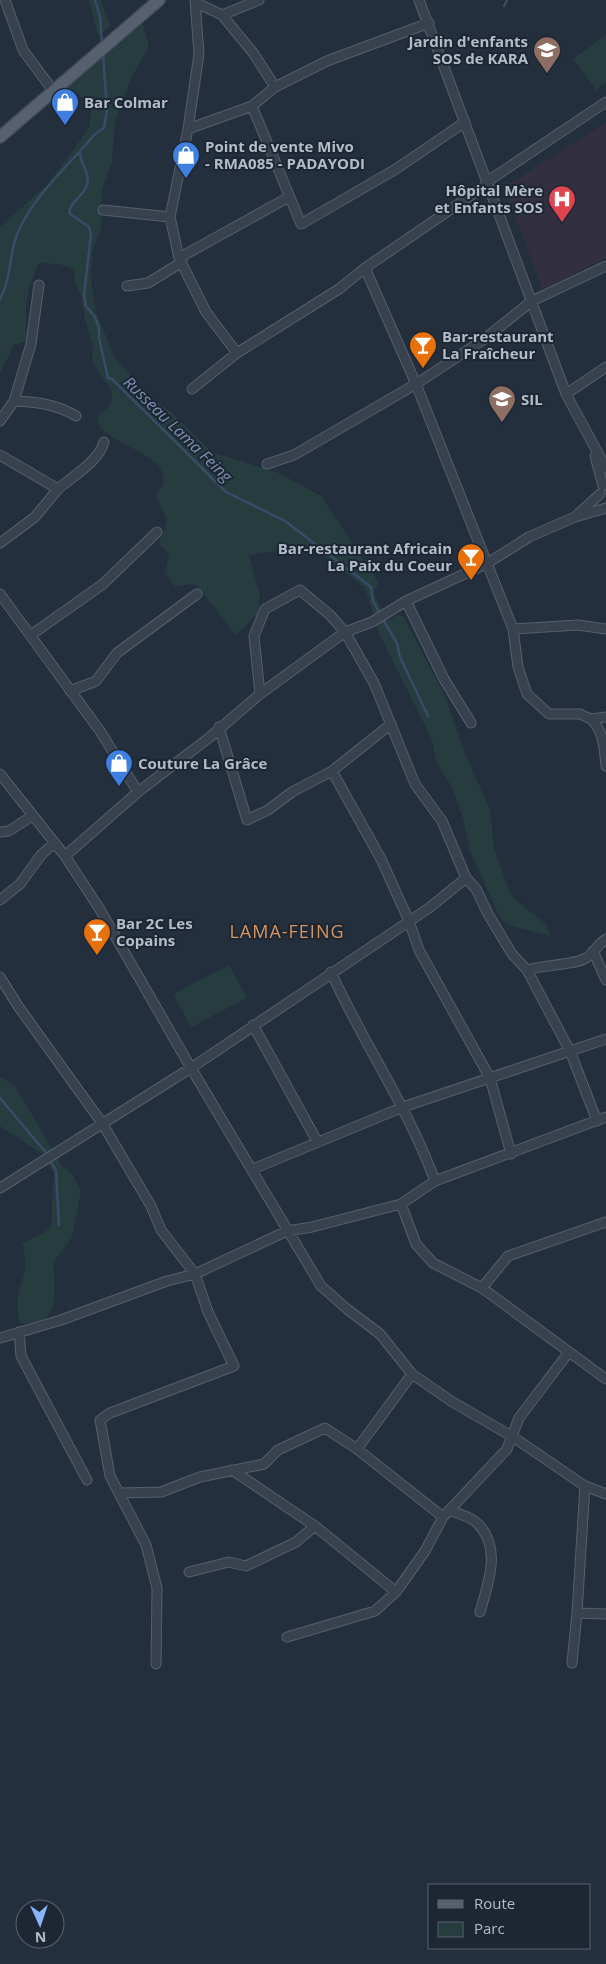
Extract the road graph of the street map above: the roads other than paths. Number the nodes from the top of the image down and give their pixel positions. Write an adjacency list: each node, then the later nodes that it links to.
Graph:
1 (5, 0): 9 (street)
2 (159, 0): 9 (main road)
3 (259, 0): 6 (street)
4 (419, 0): 7 (street)
5 (196, 2): 6 (street); 13 (street)
6 (222, 15): 8 (street)
7 (429, 23): 8 (street); 12 (street)
8 (275, 87): 11 (street)
9 (54, 92): 14 (main road)
10 (606, 103): 15 (street)
11 (252, 106): 13 (street); 16 (street)
12 (466, 122): 15 (street); 16 (street)
13 (188, 129): 18 (street)
14 (0, 137)
15 (488, 182): 21 (street); 24 (street)
16 (288, 197): 19 (street)
17 (103, 210): 18 (street)
18 (170, 217): 19 (street)
19 (180, 260): 23 (street); 25 (street)
20 (606, 266): 24 (street)
21 (365, 268): 25 (street); 27 (street)
22 (39, 284): 30 (street)
23 (127, 286)
24 (532, 301): 27 (street); 29 (street)
25 (237, 353): 28 (street)
26 (606, 367): 29 (street)
27 (416, 384): 36 (street); 44 (street)
28 (192, 389)
29 (566, 394): 34 (street)
30 (14, 402): 31 (street); 32 (street)
31 (76, 416)
32 (0, 421)
33 (104, 442): 39 (street)
34 (592, 446): 37 (street); 38 (street)
35 (0, 455): 39 (street)
36 (267, 464)
37 (606, 468)
38 (603, 488): 40 (street); 41 (street)
39 (58, 489): 43 (street)
40 (606, 507): 41 (street)
41 (575, 517): 44 (street)
42 (157, 532): 51 (street)
43 (0, 543)
44 (486, 564): 47 (street); 48 (street)
45 (0, 594): 51 (street)
46 (197, 594): 52 (street)
47 (406, 601): 50 (street); 56 (street)
48 (513, 629): 49 (street); 55 (street)
49 (606, 629)
50 (345, 632): 53 (street); 53 (street); 57 (street)
51 (31, 635): 52 (street)
52 (70, 691): 62 (street)
53 (260, 694): 58 (street)
54 (606, 717): 55 (street)
55 (591, 719): 59 (street)
56 (471, 723)
57 (391, 724): 60 (street); 67 (street)
58 (219, 728): 60 (street); 62 (street)
59 (606, 766)
60 (332, 771): 69 (street)
61 (0, 774): 63 (street)
62 (138, 792): 66 (street)
63 (32, 816): 64 (street); 65 (street)
64 (0, 832)
65 (54, 843): 66 (street); 68 (street)
66 (65, 856): 79 (street)
67 (466, 878): 69 (street); 72 (street)
68 (0, 900)
69 (409, 921): 73 (street); 80 (street)
70 (606, 939): 71 (street)
71 (593, 951): 72 (street); 75 (street)
72 (527, 970): 78 (street)
73 (331, 972): 76 (street); 81 (street)
74 (0, 977): 84 (street)
75 (606, 980)
76 (253, 1025): 79 (street); 85 (street)
77 (606, 1039): 78 (street)
78 (570, 1052): 80 (street); 83 (street)
79 (191, 1068): 84 (street); 87 (street)
80 (490, 1078): 81 (street); 86 (street)
81 (403, 1107): 85 (street); 88 (street)
82 (606, 1117): 83 (street)
83 (597, 1121): 86 (street)
84 (102, 1123): 89 (street); 93 (street)
85 (317, 1141): 87 (street)
86 (511, 1154): 88 (street)
87 (253, 1169): 92 (street)
88 (435, 1181): 90 (street)
89 (0, 1188)
90 (401, 1204): 92 (street); 94 (street)
91 (606, 1222): 94 (street)
92 (287, 1231): 93 (street); 98 (street)
93 (195, 1274): 95 (street); 105 (street)
94 (482, 1288): 97 (street)
95 (19, 1332): 96 (street); 103 (street)
96 (0, 1338)
97 (569, 1352): 99 (street); 100 (street)
98 (412, 1374): 100 (street); 101 (street)
99 (606, 1380)
100 (513, 1436): 104 (street); 107 (street)
101 (357, 1449): 102 (street); 107 (street)
102 (232, 1470): 105 (street); 108 (street)
103 (86, 1480)
104 (585, 1486): 106 (street); 112 (street)
105 (120, 1493): 116 (street)
106 (606, 1494)
107 (447, 1513): 110 (street); 111 (street)
108 (315, 1526): 109 (street); 110 (street)
109 (189, 1572)
110 (396, 1592): 114 (street)
111 (480, 1612)
112 (577, 1613): 113 (street); 115 (street)
113 (606, 1614)
114 (287, 1637)
115 (572, 1663)
116 (156, 1664)

